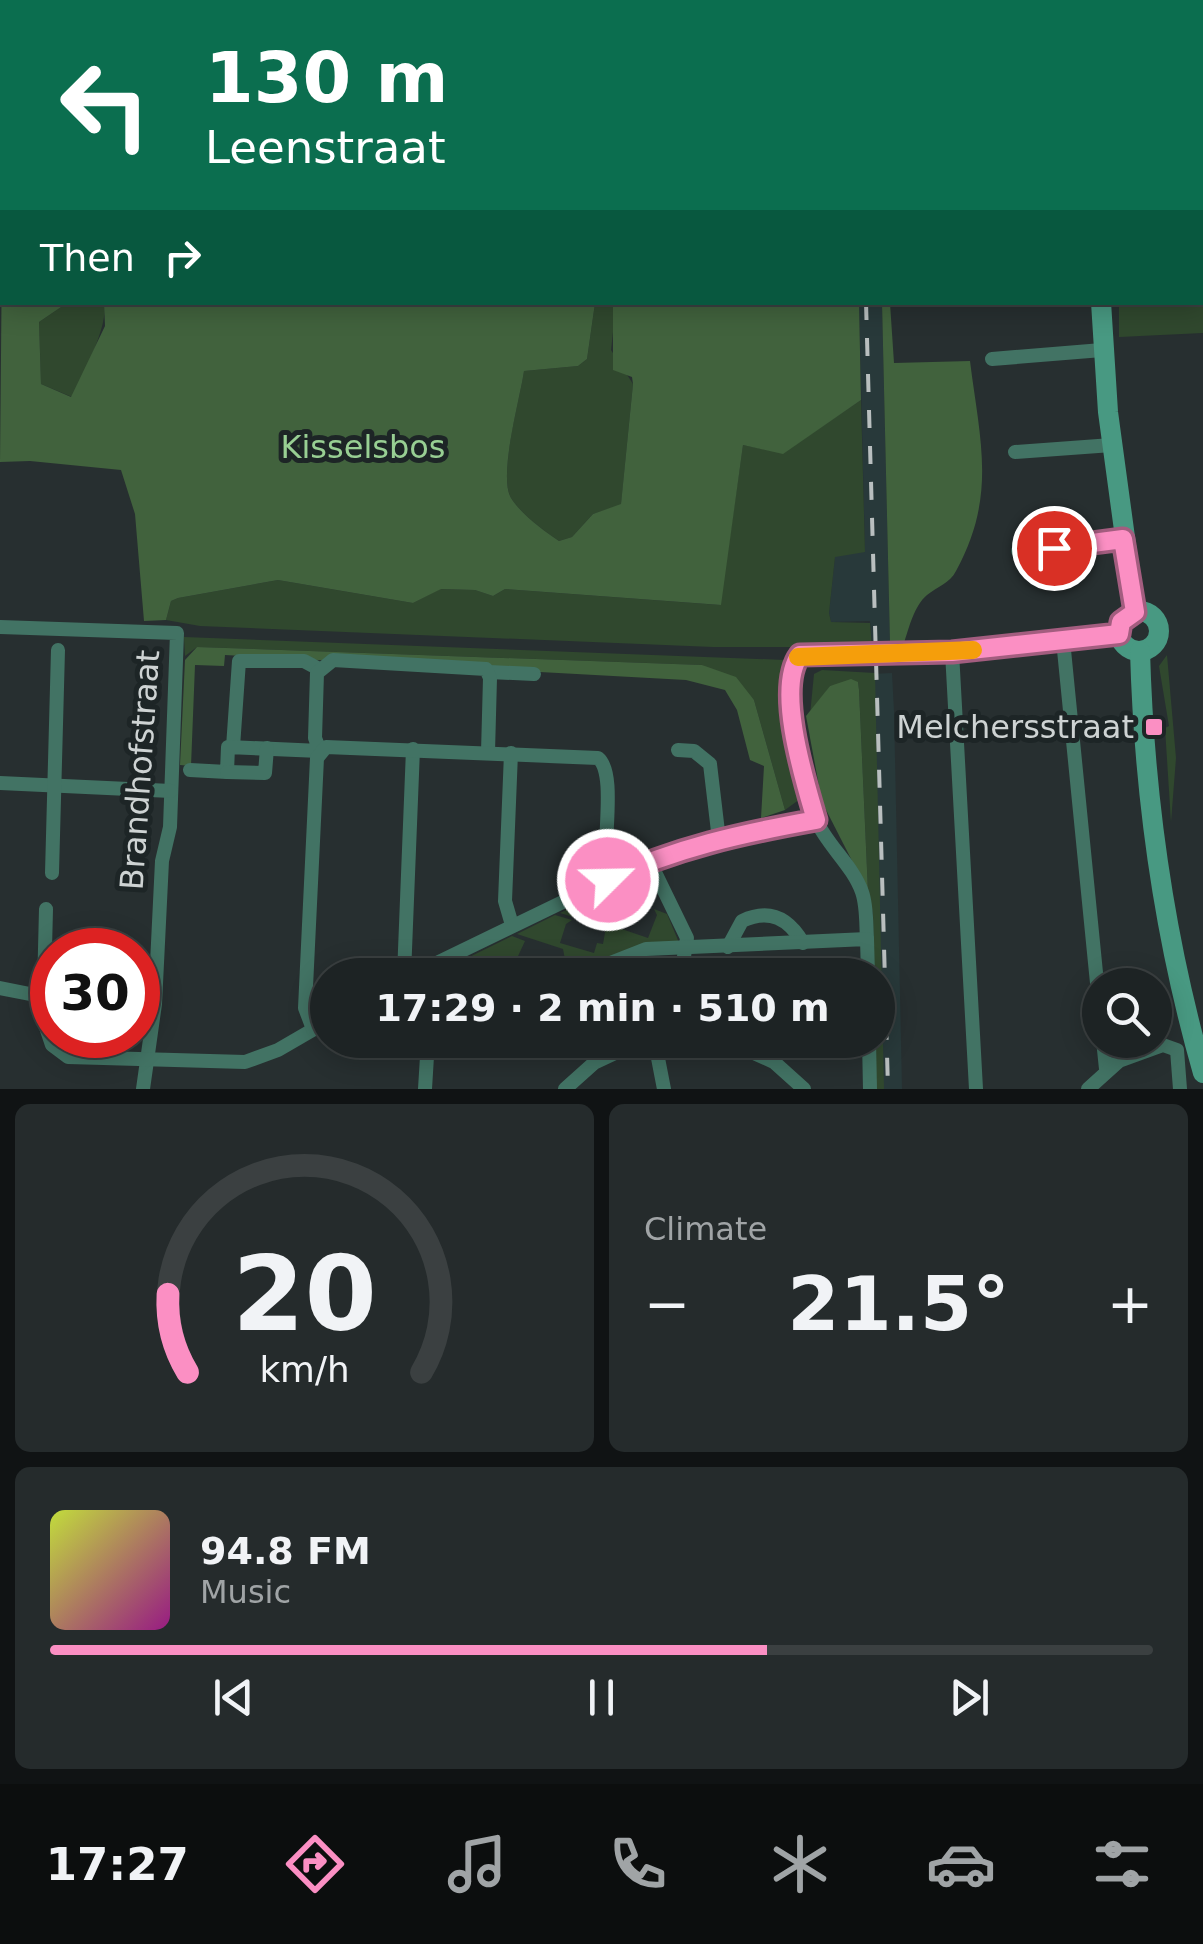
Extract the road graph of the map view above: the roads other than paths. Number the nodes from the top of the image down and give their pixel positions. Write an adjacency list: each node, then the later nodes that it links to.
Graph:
1 (1102, 305): 2 (main road)
2 (1102, 350): 3 (street); 4 (main road)
3 (992, 359)
4 (1112, 445): 5 (street); 6 (main road)
5 (1016, 452)
6 (1123, 539): 7 (street); 8 (main road)
7 (1018, 551)
8 (1135, 612): 10 (main road); 13 (main road)
9 (0, 627): 29 (street, Brandhofstraat)
10 (1119, 634): 11 (street); 13 (main road)
11 (1062, 640): 14 (street); 48 (street)
12 (58, 650): 28 (street)
13 (1140, 651): 47 (main road)
14 (952, 652): 30 (street); 70 (street)
15 (319, 669): 16 (street); 18 (street); 22 (street)
16 (489, 672): 17 (street); 23 (street)
17 (534, 674)
18 (233, 747): 19 (street); 26 (street)
19 (266, 748): 22 (street); 26 (street)
20 (413, 749): 22 (street); 23 (street); 42 (street)
21 (678, 750): 31 (street)
22 (320, 751): 51 (street)
23 (488, 752): 24 (street)
24 (511, 753): 34 (street); 36 (street)
25 (190, 770): 26 (street)
26 (226, 772)
27 (0, 784): 28 (street)
28 (52, 784): 29 (street); 33 (street)
29 (171, 791): 61 (street, Brandhofstraat)
30 (816, 820): 31 (street); 38 (street)
31 (719, 840): 32 (street)
32 (650, 862): 34 (street); 41 (street)
33 (52, 874)
34 (608, 880): 36 (street)
35 (46, 909): 37 (street)
36 (512, 925): 43 (street)
37 (46, 928)
38 (867, 939): 39 (street); 46 (street)
39 (803, 943): 40 (street); 40 (street)
40 (728, 947): 41 (street)
41 (688, 948): 44 (street); 45 (street)
42 (414, 958)
43 (446, 958)
44 (621, 958)
45 (685, 958)
46 (868, 958)
47 (1177, 961): 53 (main road); 63 (main road)
48 (1095, 968)
49 (0, 988): 50 (street)
50 (30, 992)
51 (310, 1023)
52 (310, 1030): 61 (street)
53 (1203, 1038)
54 (119, 1058): 61 (street)
55 (427, 1058): 65 (street)
56 (605, 1058): 66 (street)
57 (658, 1058): 67 (street)
58 (765, 1058): 68 (street)
59 (869, 1058): 69 (street)
60 (1105, 1058): 62 (street)
61 (148, 1060): 64 (street, Brandhofstraat)
62 (1106, 1069): 71 (street); 72 (street)
63 (1203, 1073)
64 (144, 1089)
65 (425, 1089)
66 (565, 1089)
67 (664, 1089)
68 (804, 1089)
69 (870, 1089)
70 (976, 1089)
71 (1088, 1089)
72 (1180, 1089)

